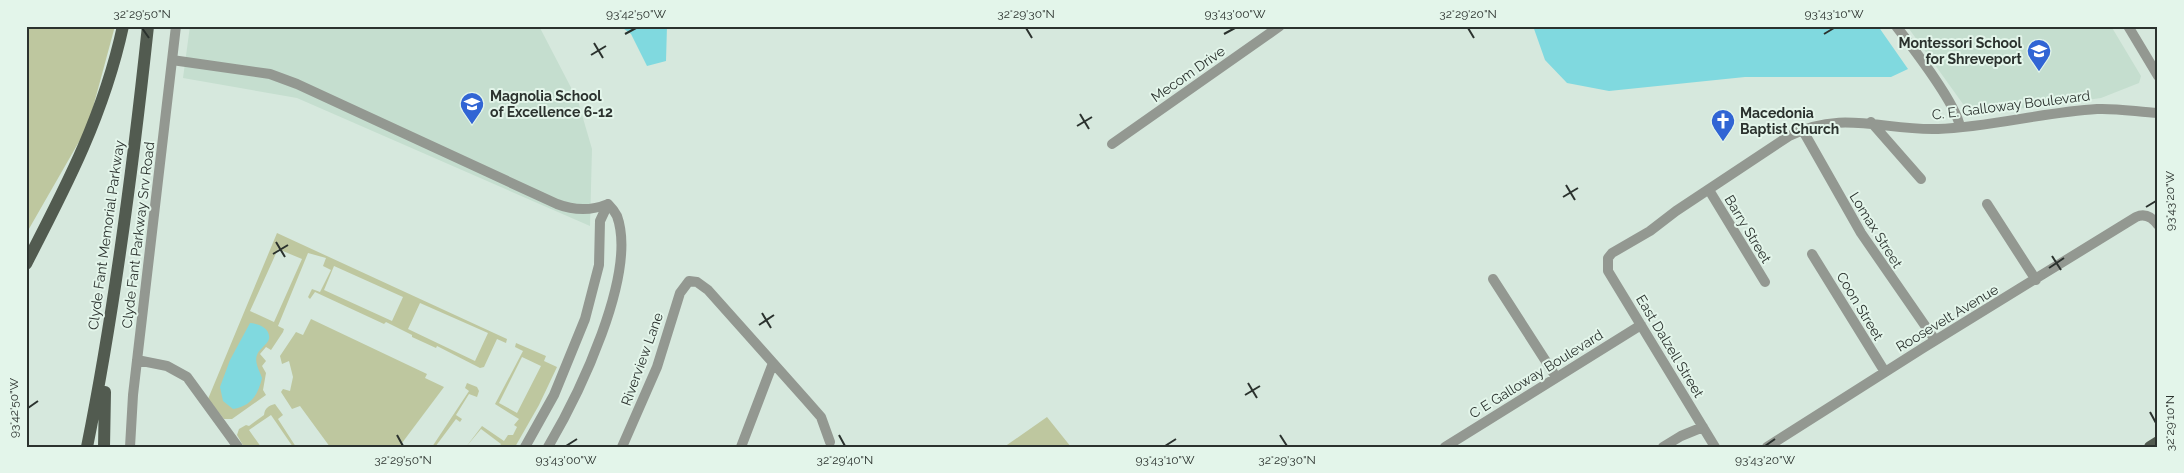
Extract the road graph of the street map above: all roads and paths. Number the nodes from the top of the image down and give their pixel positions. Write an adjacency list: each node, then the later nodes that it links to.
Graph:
1 (123, 26): 14 (main road)
2 (148, 26): 28 (main road, Clyde Fant Memorial Parkway)
3 (176, 26): 7 (street, Clyde Fant Parkway Srv Road)
4 (1280, 26): 13 (street, Mecom Drive)
5 (1896, 26): 11 (street)
6 (2128, 26): 8 (street)
7 (172, 60): 17 (street); 30 (street, Clyde Fant Parkway Srv Road)
8 (2158, 76)
9 (2158, 113): 11 (street, C. E. Galloway Boulevard)
10 (1871, 122): 11 (street, C. E. Galloway Boulevard); 12 (street, C. E. Galloway Boulevard); 15 (street)
11 (1960, 127)
12 (1802, 129): 16 (street, C. E. Galloway Boulevard); 29 (street, Lomax Street)
13 (1112, 144)
14 (79, 160): 20 (main road); 23 (main road)
15 (1921, 179)
16 (1709, 190): 22 (street, C. E. Galloway Boulevard); 26 (street, Barry Street)
17 (608, 204): 41 (street); 42 (street)
18 (1988, 204): 25 (street)
19 (2158, 225): 25 (street, Roosevelt Avenue)
20 (26, 246)
21 (1812, 254): 32 (street, Coon Street)
22 (1608, 258): 27 (street, East Dalzell Street)
23 (26, 264)
24 (1493, 279): 33 (street)
25 (2036, 280): 29 (street, Roosevelt Avenue)
26 (1765, 282)
27 (1641, 325): 33 (street, C E Galloway Boulevard); 34 (street, East Dalzell Street)
28 (108, 329): 37 (main road, Clyde Fant Memorial Parkway); 38 (main road)
29 (1935, 340): 32 (street, Roosevelt Avenue)
30 (138, 360): 39 (street, Clyde Fant Parkway Srv Road); 40 (street)
31 (773, 363): 35 (street); 43 (street, Riverview Lane); 44 (street)
32 (1885, 372): 48 (street, Roosevelt Avenue)
33 (1556, 377): 45 (street, C E Galloway Boulevard)
34 (1703, 428): 46 (street); 47 (street, East Dalzell Street)
35 (830, 442)
36 (2158, 442): 49 (main road)
37 (87, 447)
38 (104, 447)
39 (130, 447)
40 (238, 447)
41 (525, 447)
42 (548, 447)
43 (622, 447)
44 (741, 447)
45 (1445, 447)
46 (1663, 447)
47 (1715, 447)
48 (1767, 447)
49 (2150, 447)

